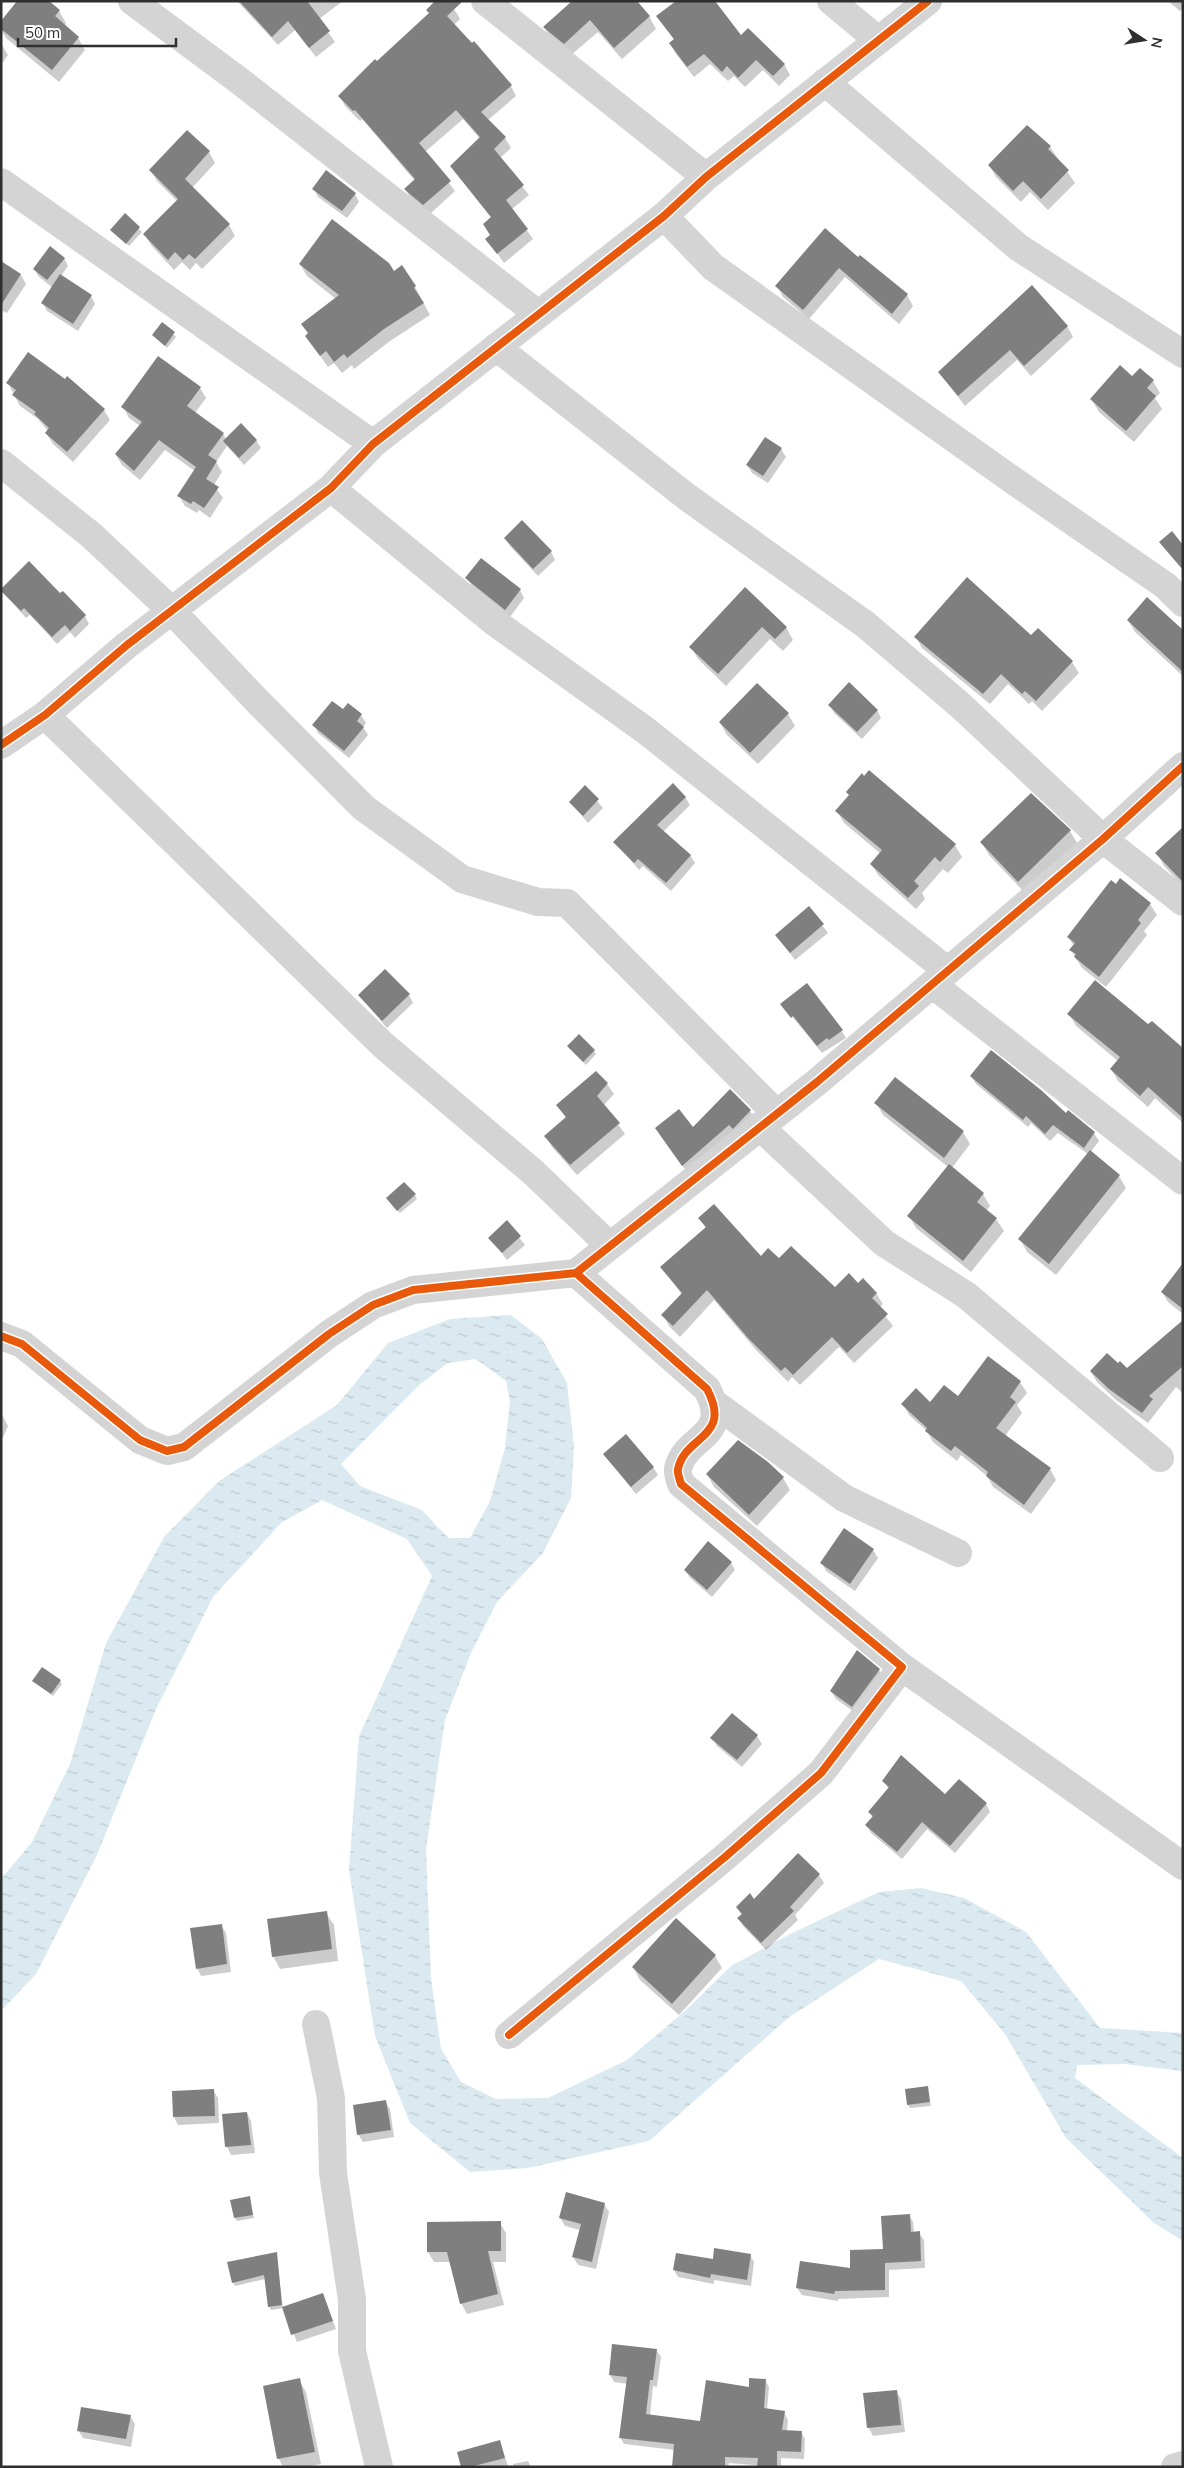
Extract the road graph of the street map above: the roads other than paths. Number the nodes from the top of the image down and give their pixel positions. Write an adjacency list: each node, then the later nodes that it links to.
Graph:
1 (132, 1): 10 (street)
2 (485, 1): 7 (street)
3 (831, 1): 5 (street)
4 (928, 1): 5 (street)
5 (878, 40): 6 (street)
6 (825, 82): 7 (street); 12 (street)
7 (706, 177): 9 (street)
8 (1, 182): 13 (street)
9 (664, 216): 10 (street); 16 (street)
10 (538, 314): 11 (street)
11 (496, 347): 13 (street); 21 (street)
12 (1183, 354)
13 (373, 444): 15 (street)
14 (1, 463): 17 (street)
15 (331, 488): 17 (street); 23 (street)
16 (1183, 603)
17 (171, 610): 18 (street); 24 (street)
18 (45, 715): 19 (street); 26 (street)
19 (6, 734)
20 (1183, 766): 21 (street)
21 (1103, 839): 22 (street); 23 (street)
22 (1183, 902)
23 (940, 977): 24 (street); 25 (street)
24 (767, 1120): 26 (street); 30 (street)
25 (1183, 1181)
26 (610, 1246): 27 (street)
27 (576, 1273): 28 (street); 29 (street)
28 (1, 1336)
29 (714, 1404): 31 (street); 32 (street)
30 (1160, 1458)
31 (958, 1553)
32 (902, 1667): 33 (street); 35 (street)
33 (1183, 1866)
34 (316, 2024): 37 (street)
35 (509, 2035)
36 (1183, 2465): 38 (street)
37 (379, 2467)
38 (1175, 2467)

